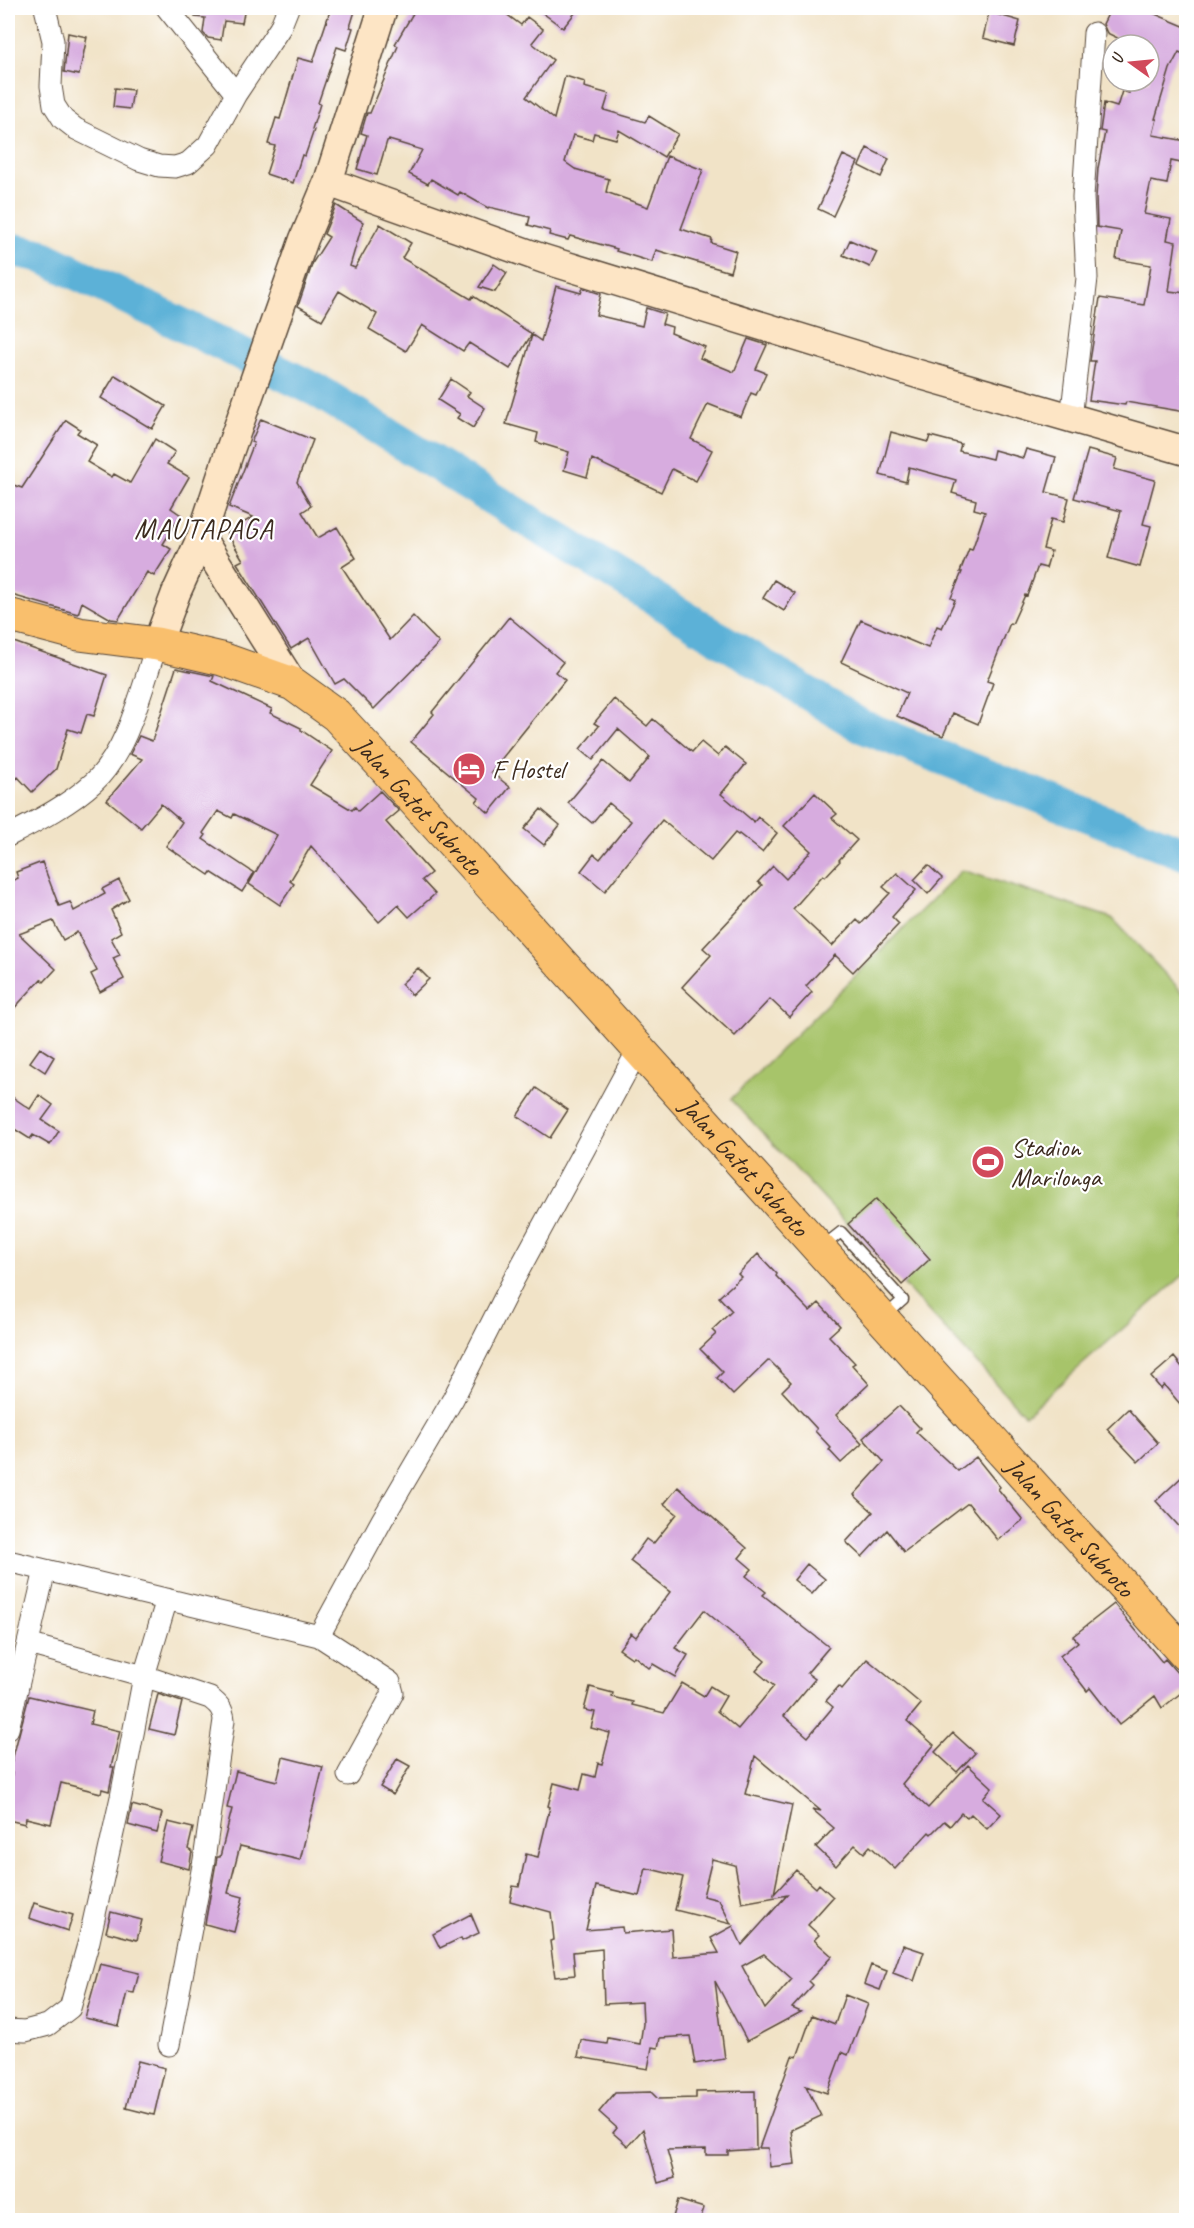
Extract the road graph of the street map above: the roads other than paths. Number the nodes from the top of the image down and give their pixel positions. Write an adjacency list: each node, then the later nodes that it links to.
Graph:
1 (45, 8): 6 (street)
2 (167, 8): 6 (street)
3 (288, 8): 6 (street)
4 (383, 8): 7 (street)
5 (1094, 33): 8 (street)
6 (236, 94)
7 (328, 182): 8 (street); 10 (street)
8 (1071, 419): 9 (street)
9 (1186, 451)
10 (201, 538): 12 (street); 13 (street)
11 (8, 615): 12 (highway, Jalan Gatot Subroto)
12 (157, 644): 13 (highway, Jalan Gatot Subroto); 14 (street)
13 (293, 684): 15 (highway, Jalan Gatot Subroto)
14 (8, 836)
15 (639, 1048): 19 (street); 21 (highway, Jalan Gatot Subroto)
16 (8, 1561): 17 (street)
17 (45, 1570): 18 (street); 20 (street)
18 (167, 1599): 19 (street); 22 (street)
19 (319, 1636): 24 (street)
20 (28, 1644): 22 (street); 23 (street)
21 (1186, 1655)
22 (144, 1676): 25 (street); 26 (street)
23 (8, 1729)
24 (348, 1774)
25 (8, 2030)
26 (169, 2046)

